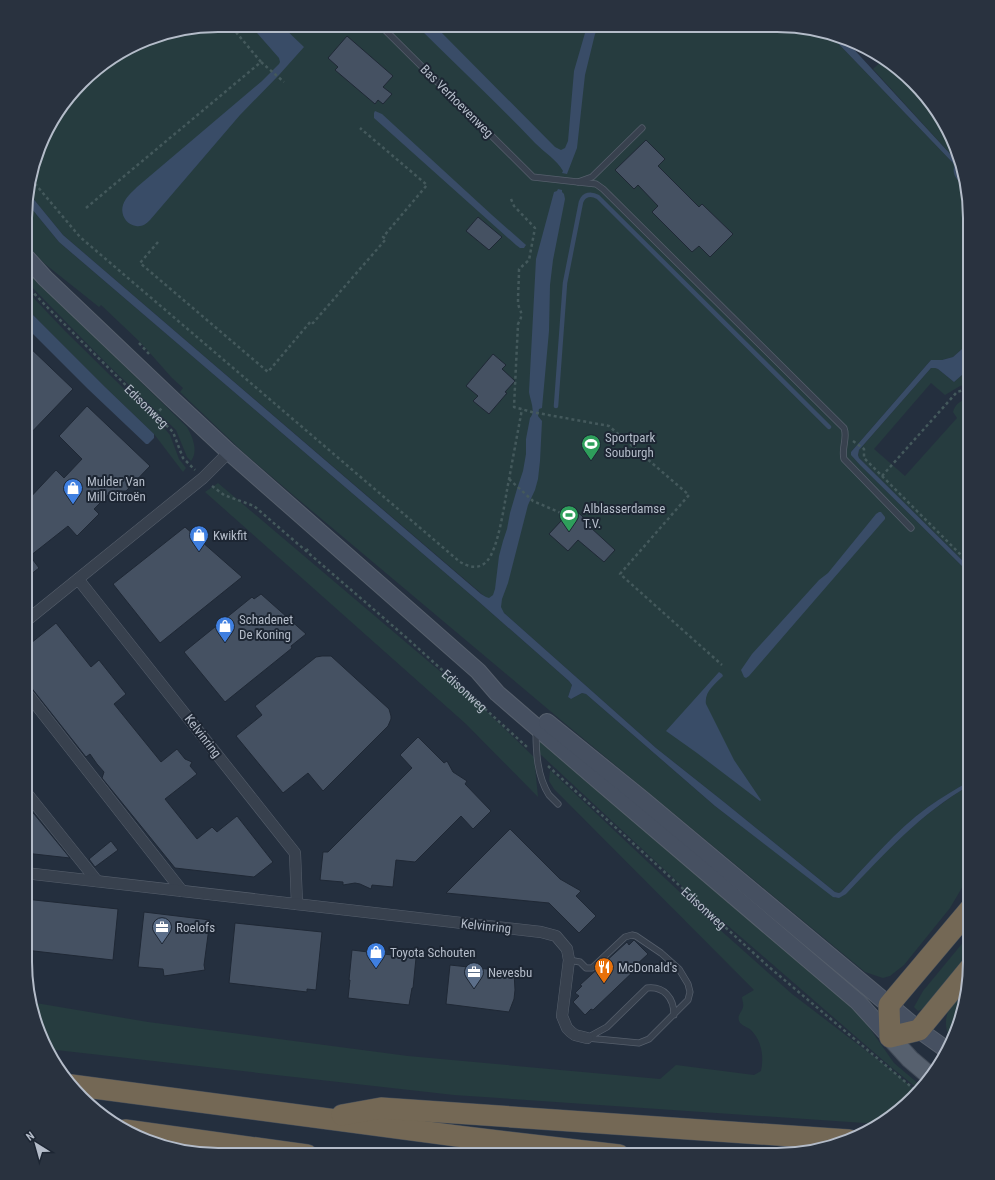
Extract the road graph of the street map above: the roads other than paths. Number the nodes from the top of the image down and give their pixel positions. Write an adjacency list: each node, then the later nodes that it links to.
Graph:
1 (386, 32): 3 (lane, Bas Verhoevenweg)
2 (642, 128): 3 (lane)
3 (578, 182): 6 (lane)
4 (32, 264): 5 (street, Edisonweg)
5 (229, 452): 7 (street); 9 (street, Edisonweg)
6 (911, 528)
7 (78, 579): 8 (street); 17 (street, Kelvinring)
8 (32, 616)
9 (478, 671): 11 (street, Edisonweg); 21 (street, Edisonweg)
10 (32, 700): 16 (street)
11 (536, 726): 13 (lane); 24 (street, Edisonweg)
12 (32, 800): 15 (street)
13 (558, 804)
14 (32, 874): 15 (street, Kelvinring)
15 (96, 882): 16 (street, Kelvinring)
16 (182, 891): 17 (street, Kelvinring)
17 (297, 904): 19 (street, Kelvinring)
18 (963, 916): 21 (highway)
19 (569, 960): 22 (lane); 25 (street)
20 (962, 977): 23 (highway)
21 (889, 1005): 23 (street, Edisonweg); 24 (highway)
22 (674, 1015): 25 (lane); 25 (lane)
23 (919, 1030): 24 (highway); 26 (street, Edisonweg)
24 (890, 1037): 27 (main road, Edisonweg)
25 (587, 1038)
26 (942, 1047)
27 (926, 1073)
28 (79, 1086): 29 (highway)
29 (324, 1119): 31 (highway); 33 (highway)
30 (144, 1133): 32 (highway)
31 (834, 1139)
32 (256, 1148)
33 (560, 1148)

